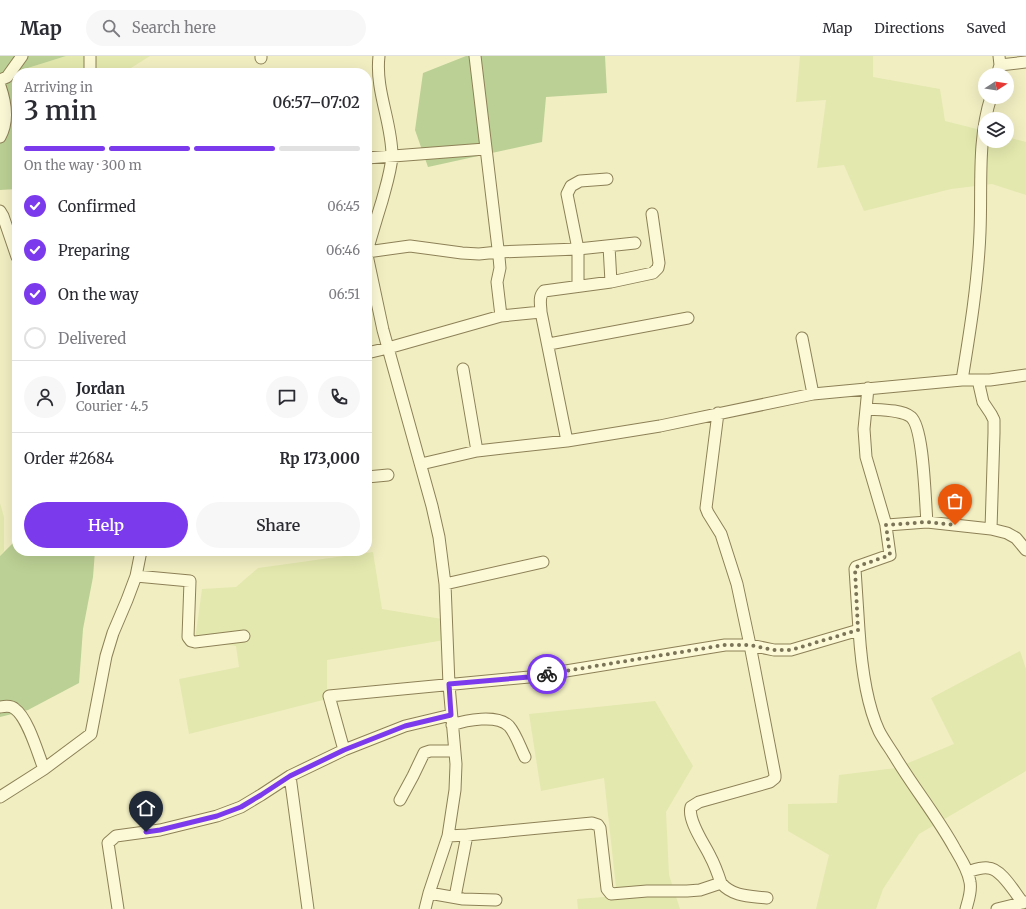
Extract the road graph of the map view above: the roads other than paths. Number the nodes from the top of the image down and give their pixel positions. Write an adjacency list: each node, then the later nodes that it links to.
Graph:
1 (22, 56): 7 (street)
2 (90, 56): 8 (street)
3 (378, 56): 15 (street)
4 (475, 56): 14 (street)
5 (1026, 62): 6 (street)
6 (999, 65)
7 (13, 68)
8 (90, 68)
9 (12, 70): 10 (street)
10 (0, 80)
11 (0, 86): 13 (street)
12 (989, 104): 39 (street)
13 (0, 137)
14 (485, 149): 15 (street); 26 (street)
15 (392, 156): 16 (street); 20 (street)
16 (372, 158)
17 (606, 179): 24 (street)
18 (0, 211): 21 (street)
19 (652, 214): 28 (street)
20 (372, 235)
21 (12, 242)
22 (635, 243): 23 (street)
23 (609, 246): 24 (street); 28 (street)
24 (578, 249): 26 (street); 29 (street)
25 (372, 252): 26 (street)
26 (498, 252): 31 (street)
27 (372, 277): 35 (street)
28 (612, 282): 29 (street)
29 (578, 286): 30 (street)
30 (542, 312): 31 (street); 34 (street)
31 (501, 316): 35 (street)
32 (688, 318): 34 (street)
33 (802, 338): 42 (street)
34 (549, 344): 45 (street)
35 (388, 348): 36 (street); 47 (street)
36 (372, 352)
37 (463, 369): 46 (street)
38 (1026, 375): 40 (street)
39 (962, 380): 40 (street); 41 (street)
40 (978, 380): 52 (street)
41 (868, 388): 42 (street); 43 (street)
42 (813, 394): 44 (street)
43 (866, 409): 50 (street); 51 (street)
44 (718, 413): 45 (street); 60 (street)
45 (567, 441): 46 (street)
46 (477, 451): 47 (street)
47 (421, 464): 57 (street)
48 (388, 475): 49 (street)
49 (372, 477)
50 (927, 522): 51 (street); 52 (street)
51 (886, 525): 58 (street)
52 (990, 529): 53 (street)
53 (1026, 550)
54 (140, 556): 56 (street)
55 (543, 562): 57 (street)
56 (136, 576): 59 (street); 67 (street)
57 (445, 584): 61 (street)
58 (858, 630): 60 (street); 73 (street)
59 (244, 636)
60 (750, 645): 61 (street); 74 (street)
61 (449, 684): 63 (street); 64 (street)
62 (0, 707): 67 (street)
63 (452, 720): 64 (street); 65 (street); 66 (street)
64 (344, 750): 68 (street)
65 (454, 751): 70 (street); 72 (street)
66 (525, 757)
67 (44, 769): 69 (street)
68 (290, 776): 80 (street); 81 (street)
69 (0, 797)
70 (400, 800)
71 (467, 835): 72 (street); 74 (street); 76 (street)
72 (448, 836): 75 (street)
73 (967, 872): 79 (street); 83 (street)
74 (721, 883): 77 (street)
75 (429, 893): 76 (street); 82 (street)
76 (455, 898): 78 (street)
77 (767, 898)
78 (496, 900)
79 (1024, 902): 84 (street)
80 (118, 909)
81 (308, 909)
82 (425, 909)
83 (966, 909)
84 (997, 909)

